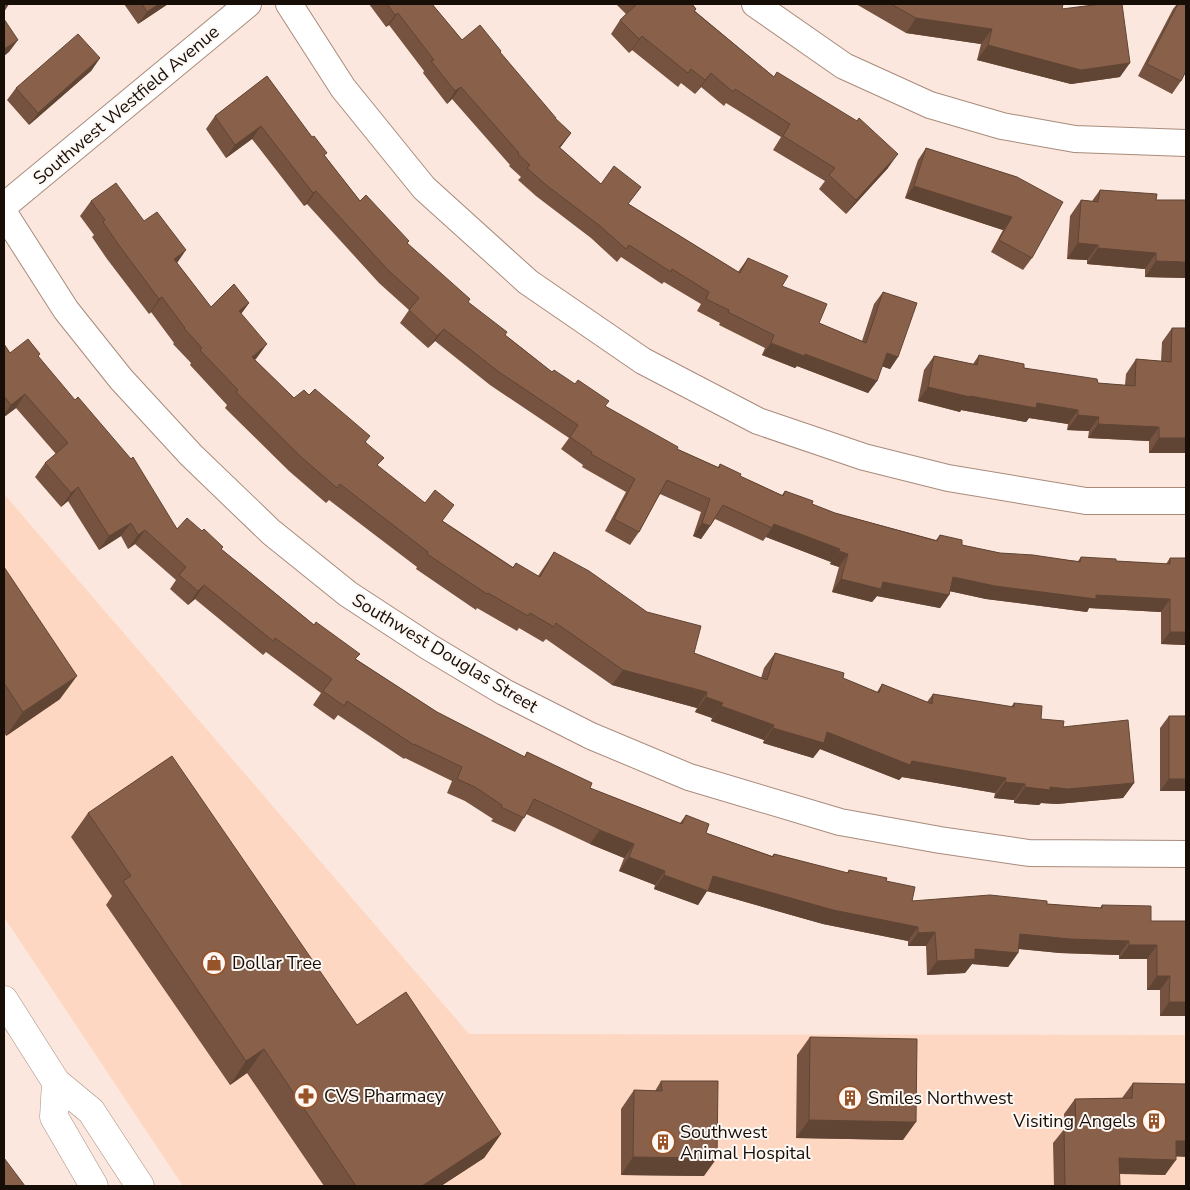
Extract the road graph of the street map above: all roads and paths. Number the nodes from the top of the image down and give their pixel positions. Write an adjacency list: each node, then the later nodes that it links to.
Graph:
1 (248, 4): 5 (street, Southwest Westfield Avenue)
2 (289, 4): 7 (street)
3 (755, 4): 4 (street)
4 (1186, 143)
5 (4, 206)
6 (4, 213): 8 (street, Southwest Douglas Street)
7 (1186, 501)
8 (1186, 854)
9 (4, 1000): 10 (main road)
10 (56, 1082): 11 (main road); 12 (main road)
11 (94, 1186)
12 (140, 1186)

